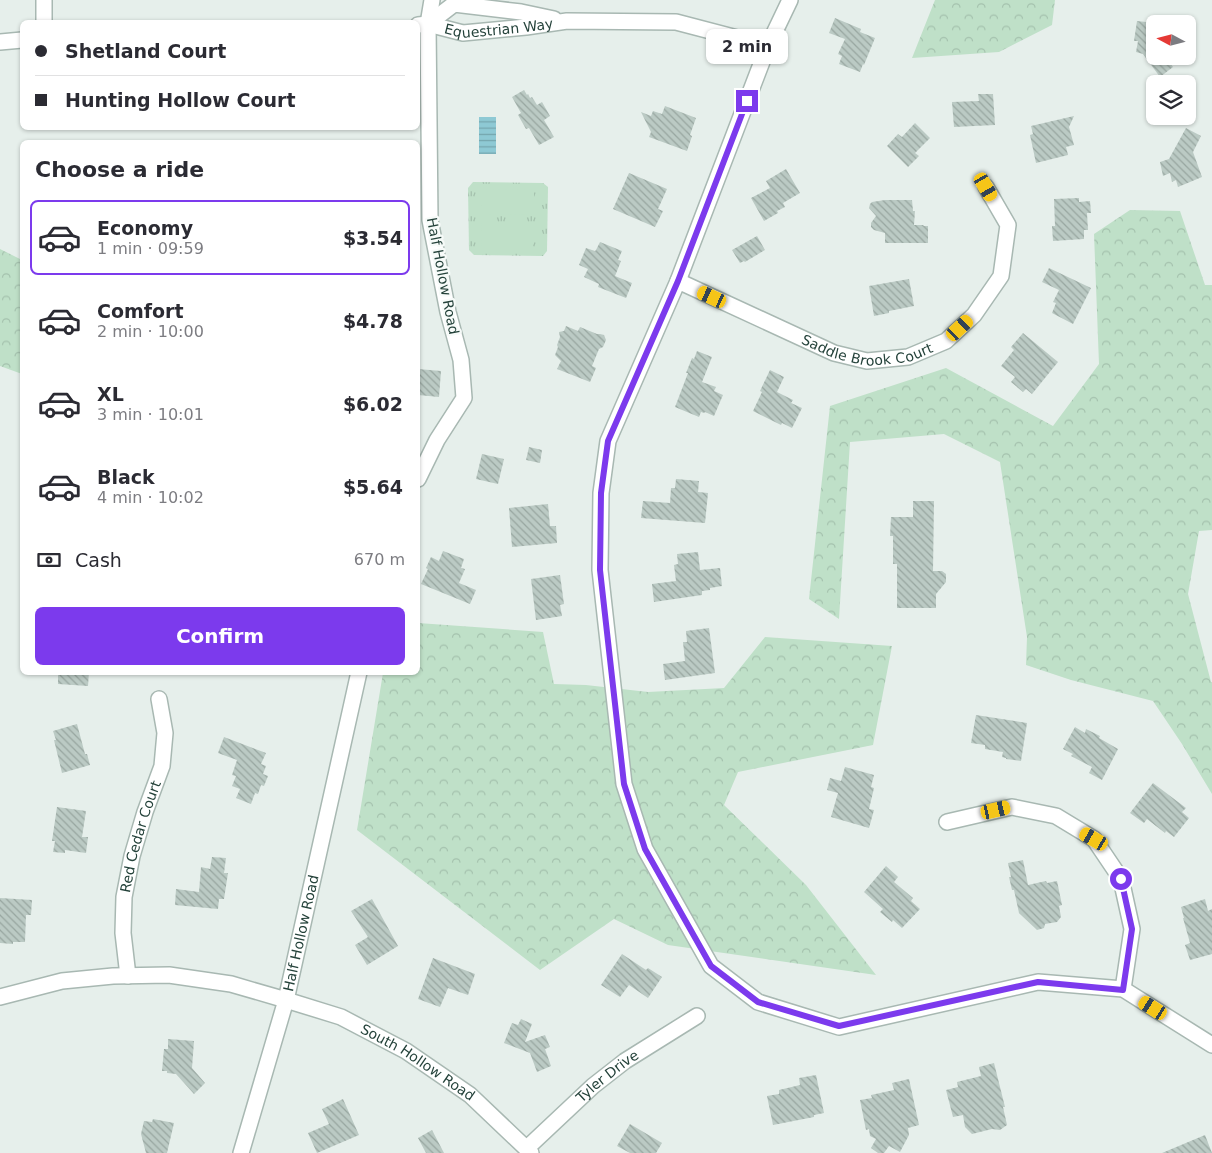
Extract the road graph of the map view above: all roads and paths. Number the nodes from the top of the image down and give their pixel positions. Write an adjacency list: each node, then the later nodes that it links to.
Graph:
1 (44, 0): 4 (street)
2 (432, 0): 6 (street, Half Hollow Road)
3 (790, 0): 11 (street)
4 (44, 20)
5 (567, 21): 6 (street, Equestrian Way); 6 (street, Equestrian Way); 11 (street, Equestrian Way)
6 (423, 24): 14 (street, Half Hollow Road)
7 (0, 38): 8 (street)
8 (20, 39)
9 (20, 39): 10 (street)
10 (0, 42)
11 (768, 46): 13 (street)
12 (986, 187): 13 (street, Saddle Brook Court)
13 (678, 281): 19 (street)
14 (420, 475)
15 (358, 675): 21 (street, Half Hollow Road)
16 (159, 699): 18 (street, Red Cedar Court)
17 (947, 822): 19 (street)
18 (128, 976): 20 (street, Half Hollow Road); 21 (street, Half Hollow Road)
19 (1123, 990): 23 (street)
20 (0, 997)
21 (286, 1000): 24 (street, South Hollow Road); 25 (street)
22 (697, 1016): 24 (street, Tyler Drive)
23 (1212, 1045)
24 (529, 1151)
25 (241, 1153)

